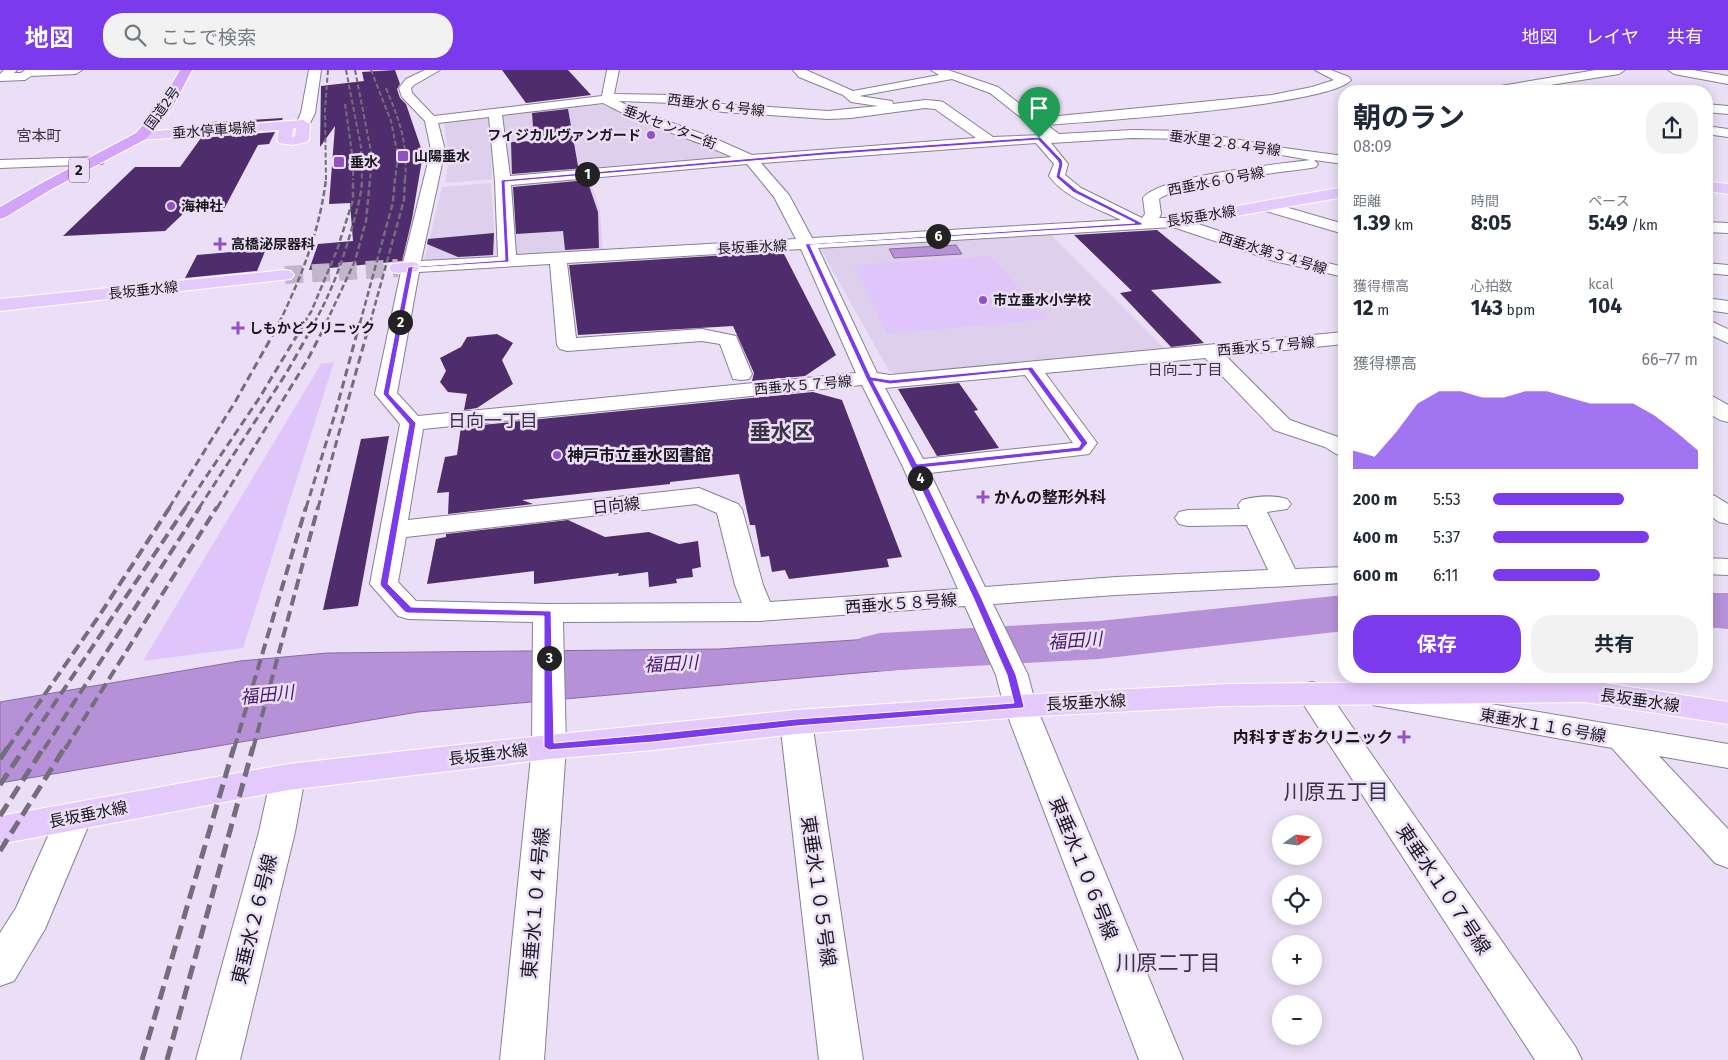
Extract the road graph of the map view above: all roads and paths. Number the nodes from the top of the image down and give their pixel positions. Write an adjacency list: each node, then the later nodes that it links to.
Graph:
1 (76, 70): 11 (street)
2 (186, 70): 36 (highway, 国道2号 / 2)
3 (315, 70): 32 (street)
4 (613, 70): 19 (street)
5 (799, 70): 18 (street)
6 (937, 70): 13 (street)
7 (1321, 70): 20 (street)
8 (1619, 70): 16 (street)
9 (1674, 70): 14 (street)
10 (428, 73): 12 (street); 30 (street)
11 (4, 75)
12 (401, 76)
13 (951, 76): 18 (street); 25 (street)
14 (1728, 80)
15 (1728, 84): 17 (street)
16 (1526, 85)
17 (1713, 88)
18 (849, 94): 22 (street)
19 (607, 100): 22 (street, 西垂水６４号線); 28 (street, 西垂水６４号線); 42 (street, 垂水センター街)
20 (1237, 102): 29 (street); 31 (street)
21 (938, 105): 22 (street, 西垂水６４号線); 23 (street, 西垂水６４号線); 40 (street)
22 (905, 106)
23 (957, 106)
24 (995, 106): 25 (street)
25 (1014, 106): 31 (street)
26 (1713, 109): 27 (street)
27 (1728, 110)
28 (495, 112): 30 (street, 西垂水６４号線); 46 (street)
29 (1249, 117)
30 (430, 120): 62 (street)
31 (1035, 122): 37 (street)
32 (303, 124): 36 (main road, 垂水停車場線)
33 (1713, 131): 35 (street)
34 (1233, 132): 39 (street)
35 (1728, 133)
36 (141, 136): 43 (highway, 国道2号 / 2)
37 (1054, 137): 38 (street, 垂水里２８４号線); 39 (street, 垂水里２８４号線)
38 (1039, 138): 40 (street, 垂水里２８４号線); 53 (street)
39 (1220, 140): 41 (street, 垂水里２８４号線)
40 (990, 141): 42 (street, 垂水里２８４号線)
41 (1338, 159)
42 (751, 160): 46 (street, 垂水里２８４号線); 57 (street, 垂水センター街)
43 (97, 161): 45 (street); 51 (highway, 国道2号 / 2)
44 (1338, 161): 53 (street, 西垂水６０号線)
45 (0, 164)
46 (503, 181): 61 (street)
47 (1713, 187): 48 (main road)
48 (1728, 189)
49 (1338, 193): 50 (main road, 長坂垂水線)
50 (1265, 206): 52 (main road, 長坂垂水線); 54 (street)
51 (0, 214)
52 (1174, 222): 53 (street, 長坂垂水線); 65 (street, 西垂水第３４号線)
53 (1144, 224): 57 (street, 長坂垂水線)
54 (1338, 227)
55 (1713, 227): 56 (street)
56 (1728, 228)
57 (807, 244): 60 (street, 長坂垂水線); 76 (street, 垂水センター街)
58 (1713, 253): 59 (street)
59 (1728, 254)
60 (558, 258): 61 (street, 長坂垂水線); 75 (street)
61 (508, 261): 62 (street, 長坂垂水線)
62 (404, 267): 79 (street)
63 (1713, 269): 64 (street)
64 (1728, 270)
65 (1338, 271)
66 (285, 276): 67 (main road, 長坂垂水線)
67 (0, 305)
68 (1713, 305): 69 (street)
69 (1728, 307)
70 (1713, 330): 71 (street)
71 (1728, 337)
72 (1338, 339): 73 (street, 西垂水５７号線)
73 (1210, 351): 74 (street, 西垂水５７号線); 80 (street)
74 (1030, 368): 76 (street, 西垂水５７号線); 81 (street)
75 (741, 374)
76 (869, 378): 79 (street, 西垂水５７号線); 81 (street, 垂水センター街)
77 (1713, 406): 78 (street)
78 (1728, 415)
79 (412, 423): 85 (street)
80 (1338, 445)
81 (915, 467): 90 (street, 東垂水１０６号線)
82 (1713, 506): 83 (street)
83 (1728, 516)
84 (1188, 518): 89 (street)
85 (393, 530): 91 (street, 日向線); 92 (street, 西垂水５８号線)
86 (1713, 566): 87 (street)
87 (1728, 567)
88 (1338, 575): 89 (street, 西垂水５８号線)
89 (1285, 578): 90 (street, 西垂水５８号線)
90 (980, 605): 91 (street, 西垂水５８号線); 93 (street, 東垂水１０６号線)
91 (760, 612): 92 (street, 西垂水５８号線)
92 (548, 613): 98 (street, 東垂水１０４号線)
93 (1016, 690): 95 (main road, 長坂垂水線); 97 (main road, 長坂垂水線); 109 (street, 東垂水１０６号線)
94 (1359, 693): 95 (main road, 長坂垂水線); 96 (main road, 長坂垂水線); 99 (street, 東垂水１１６号線)
95 (1312, 694): 110 (street, 東垂水１０７号線)
96 (1728, 713)
97 (796, 722): 98 (main road, 長坂垂水線); 108 (street, 東垂水１０５号線)
98 (550, 733): 101 (main road, 長坂垂水線); 107 (street, 東垂水１０４号線)
99 (1623, 739): 100 (street, 東垂水１１６号線); 104 (street)
100 (1728, 756)
101 (288, 777): 102 (main road, 長坂垂水線); 106 (street, 東垂水２６号線)
102 (74, 817): 103 (main road, 長坂垂水線); 105 (street)
103 (0, 830)
104 (1728, 853)
105 (0, 968)
106 (218, 1060)
107 (522, 1060)
108 (841, 1060)
109 (1161, 1060)
110 (1560, 1060)

